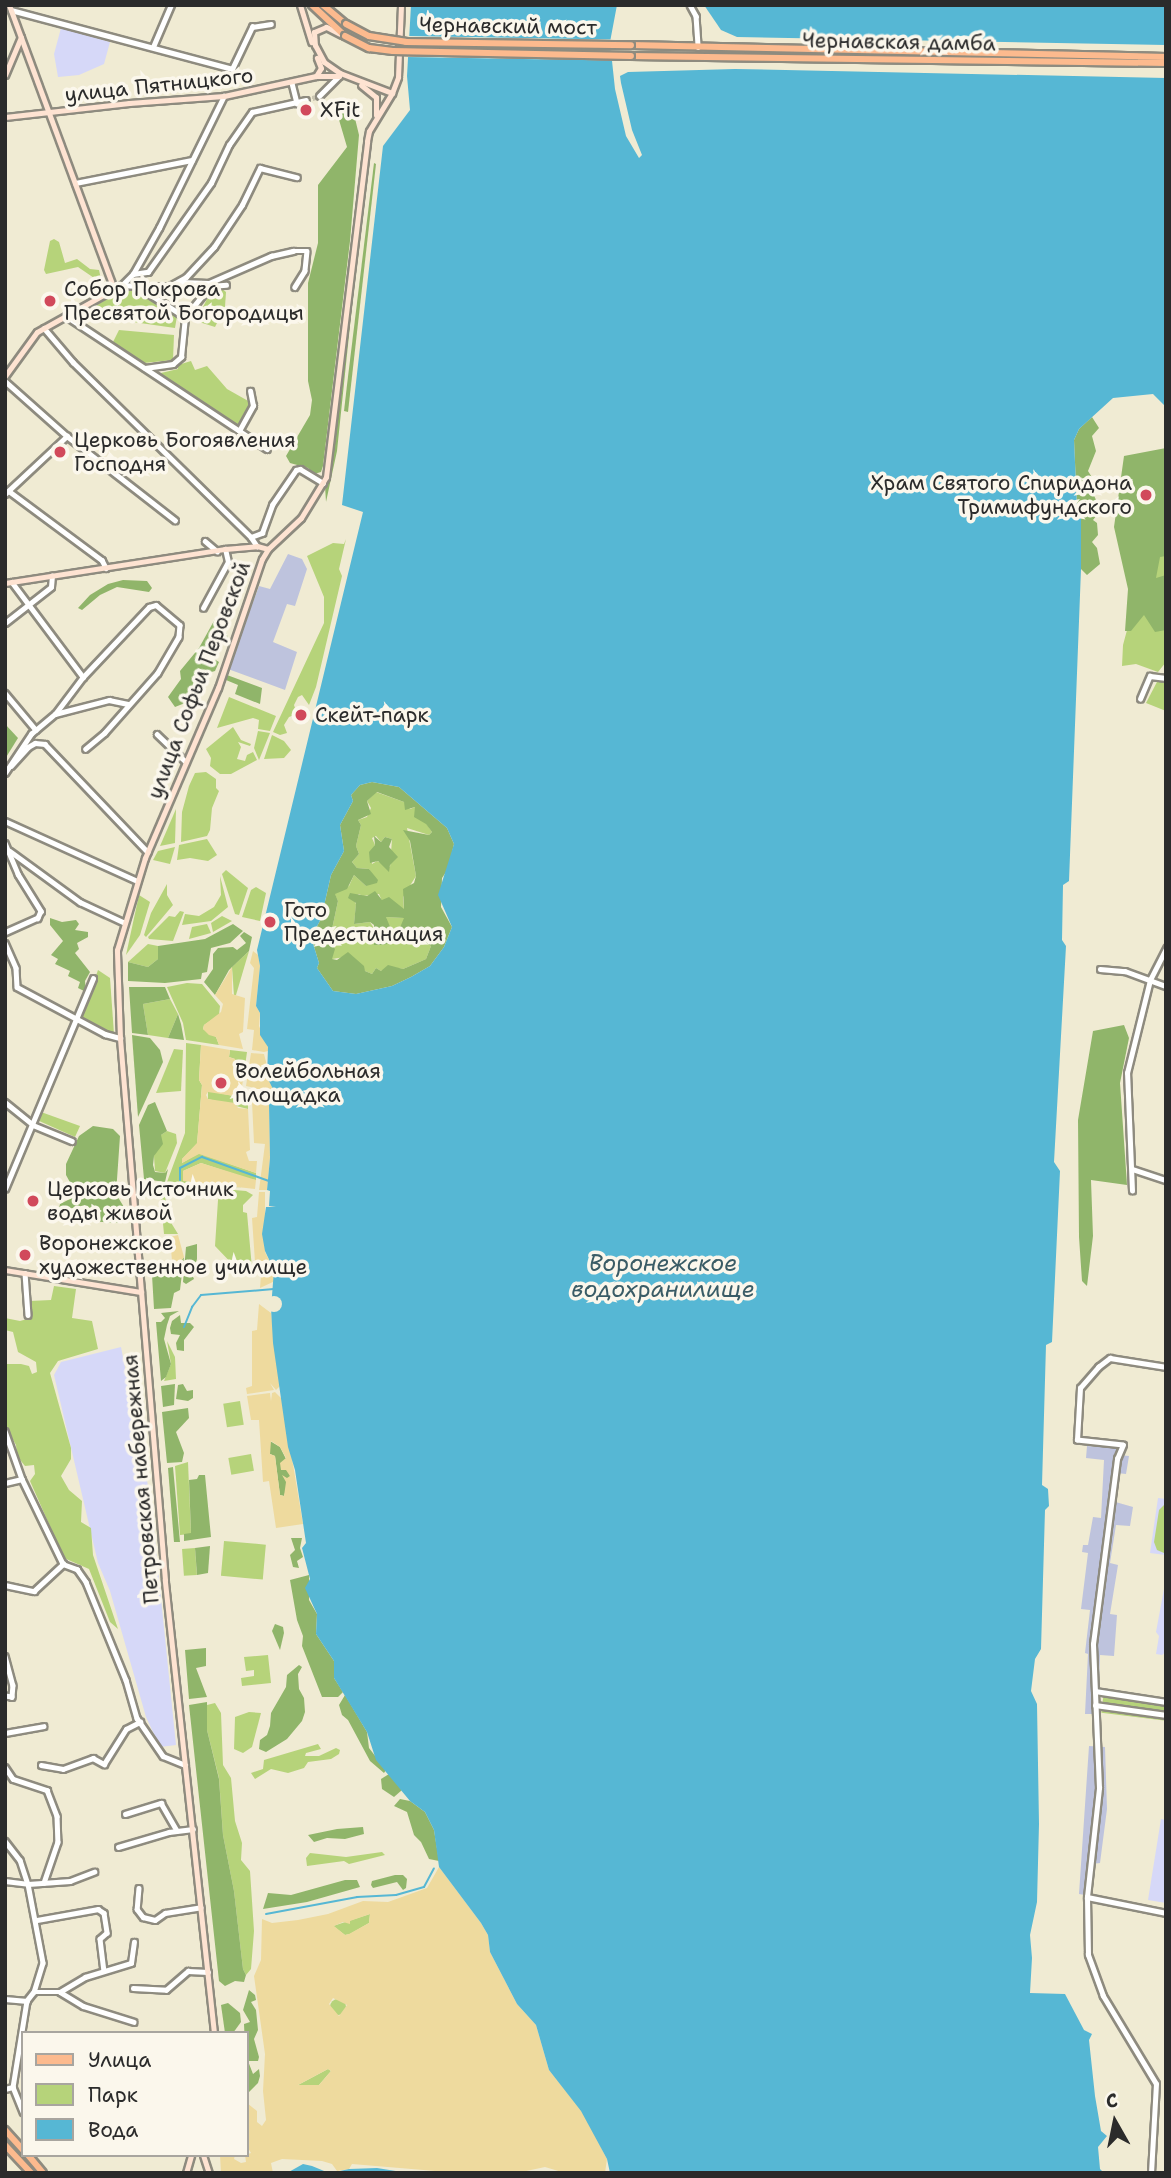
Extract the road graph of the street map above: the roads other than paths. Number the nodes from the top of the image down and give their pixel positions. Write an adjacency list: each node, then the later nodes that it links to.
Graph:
1 (171, 5): 12 (street)
2 (300, 5): 16 (main road)
3 (313, 5): 10 (main road)
4 (325, 5): 11 (main road, Чернавский мост, bridge)
5 (401, 5): 24 (main road)
6 (690, 5): 13 (street)
7 (9, 7): 9 (main road); 12 (street)
8 (271, 24): 12 (street)
9 (21, 37): 19 (main road); 29 (main road)
10 (345, 37): 14 (main road, Чернавский мост, bridge); 18 (main road)
11 (631, 45): 13 (main road, Чернавская дамба)
12 (153, 47)
13 (698, 47): 15 (main road, Чернавская дамба)
14 (631, 56): 17 (main road, Чернавская дамба)
15 (1166, 57)
16 (318, 60): 18 (main road); 20 (main road)
17 (1166, 63)
18 (327, 68): 20 (main road); 21 (main road); 24 (main road)
19 (6, 70)
20 (316, 76): 21 (main road); 22 (main road, улица Пятницкого)
21 (339, 76): 23 (main road); 26 (street)
22 (292, 83): 25 (main road, улица Пятницкого); 28 (street)
23 (361, 85): 24 (main road); 31 (main road)
24 (392, 94): 31 (main road, улица Софьи Перовской)
25 (224, 96): 29 (main road, улица Пятницкого); 32 (street)
26 (319, 96)
27 (306, 100): 28 (street)
28 (297, 103): 35 (street)
29 (49, 113): 30 (main road, улица Пятницкого); 34 (main road)
30 (5, 117)
31 (374, 121): 51 (main road, улица Софьи Перовской)
32 (192, 160): 34 (street); 35 (street)
33 (297, 177): 36 (street)
34 (75, 183): 41 (main road)
35 (133, 274): 37 (street)
36 (180, 282): 39 (street); 40 (street)
37 (122, 285): 39 (street); 41 (street)
38 (226, 285): 43 (street)
39 (140, 287): 43 (street)
40 (295, 287)
41 (114, 289): 42 (main road)
42 (66, 316): 44 (main road); 45 (street)
43 (185, 317): 45 (street)
44 (44, 328): 46 (main road); 54 (street)
45 (145, 368): 48 (street)
46 (5, 379): 49 (street)
47 (250, 391): 48 (street)
48 (239, 431): 50 (street)
49 (67, 436): 52 (street); 53 (street)
50 (267, 449)
51 (324, 484): 54 (street); 57 (main road, улица Софьи Перовской)
52 (7, 493): 60 (street)
53 (175, 520)
54 (251, 537): 56 (street)
55 (205, 541): 59 (street)
56 (257, 546): 57 (main road); 58 (main road)
57 (268, 549): 75 (main road, улица Софьи Перовской)
58 (225, 550): 59 (main road); 64 (street)
59 (217, 551): 60 (main road)
60 (106, 568): 61 (main road)
61 (51, 576): 62 (main road); 63 (street)
62 (8, 582): 63 (street)
63 (27, 606): 65 (street); 66 (street)
64 (203, 608)
65 (5, 623)
66 (83, 677): 70 (street); 71 (street)
67 (1166, 678): 69 (street)
68 (5, 693): 72 (street)
69 (1140, 699)
70 (129, 704): 71 (street); 74 (street)
71 (55, 714): 72 (street)
72 (36, 730): 76 (street)
73 (157, 734): 75 (street)
74 (86, 749)
75 (187, 762): 80 (main road, улица Софьи Перовской)
76 (7, 771): 80 (street)
77 (5, 821): 81 (street)
78 (5, 844): 79 (street)
79 (10, 852): 82 (street); 83 (street)
80 (148, 852): 81 (main road, улица Софьи Перовской)
81 (137, 881): 82 (main road, улица Софьи Перовской)
82 (123, 922): 91 (main road, Петровская набережная)
83 (5, 933)
84 (5, 943): 90 (street)
85 (1166, 948): 88 (street)
86 (1100, 968): 88 (street)
87 (93, 979): 90 (street)
88 (1150, 980): 89 (street); 95 (street)
89 (1166, 986)
90 (78, 1019): 91 (street); 93 (street)
91 (120, 1038): 101 (main road, Петровская набережная)
92 (5, 1102): 93 (street)
93 (33, 1125): 94 (street); 97 (street)
94 (72, 1141)
95 (1132, 1169): 96 (street); 98 (street)
96 (1166, 1180)
97 (5, 1189)
98 (1132, 1191)
99 (5, 1270): 100 (main road)
100 (25, 1273): 101 (main road); 102 (street)
101 (141, 1292): 120 (main road, Петровская набережная)
102 (28, 1315)
103 (1166, 1367): 111 (street)
104 (5, 1431): 105 (street)
105 (7, 1444): 106 (street)
106 (22, 1479): 107 (street); 108 (street)
107 (5, 1483)
108 (63, 1564): 109 (street); 116 (street)
109 (5, 1585)
110 (5, 1656): 112 (street)
111 (1095, 1691): 113 (street); 114 (street)
112 (5, 1696)
113 (1166, 1702)
114 (1095, 1705): 115 (street); 132 (street)
115 (1166, 1715)
116 (140, 1722): 119 (street); 120 (street)
117 (43, 1726): 118 (street)
118 (5, 1733)
119 (41, 1765)
120 (186, 1765): 123 (main road, Петровская набережная)
121 (5, 1767): 129 (street)
122 (125, 1814): 124 (street)
123 (193, 1829): 124 (street); 133 (main road, Петровская набережная)
124 (177, 1831): 126 (street)
125 (5, 1841): 130 (street)
126 (118, 1847)
127 (94, 1872): 129 (street)
128 (5, 1881): 130 (street)
129 (44, 1883): 130 (street)
130 (28, 1884): 135 (street)
131 (139, 1888): 133 (street)
132 (1087, 1897): 134 (street); 157 (street)
133 (201, 1907): 138 (main road, Петровская набережная)
134 (1166, 1913)
135 (37, 1920): 137 (street); 140 (street)
136 (134, 1942): 137 (street)
137 (104, 1971): 141 (street)
138 (208, 1972): 139 (street); 146 (main road, Петровская набережная)
139 (133, 1988)
140 (34, 1992): 141 (street); 143 (street)
141 (60, 1992): 144 (street)
142 (5, 1998): 143 (street)
143 (27, 2001): 145 (street)
144 (134, 2022)
145 (22, 2031)
146 (214, 2031)
147 (21, 2038): 148 (street)
148 (13, 2087): 149 (street); 150 (street)
149 (5, 2090)
150 (21, 2100)
151 (5, 2130): 153 (main road)
152 (5, 2145): 155 (main road)
153 (21, 2148)
154 (29, 2157): 156 (main road)
155 (31, 2173)
156 (43, 2173)
157 (1151, 2173)

